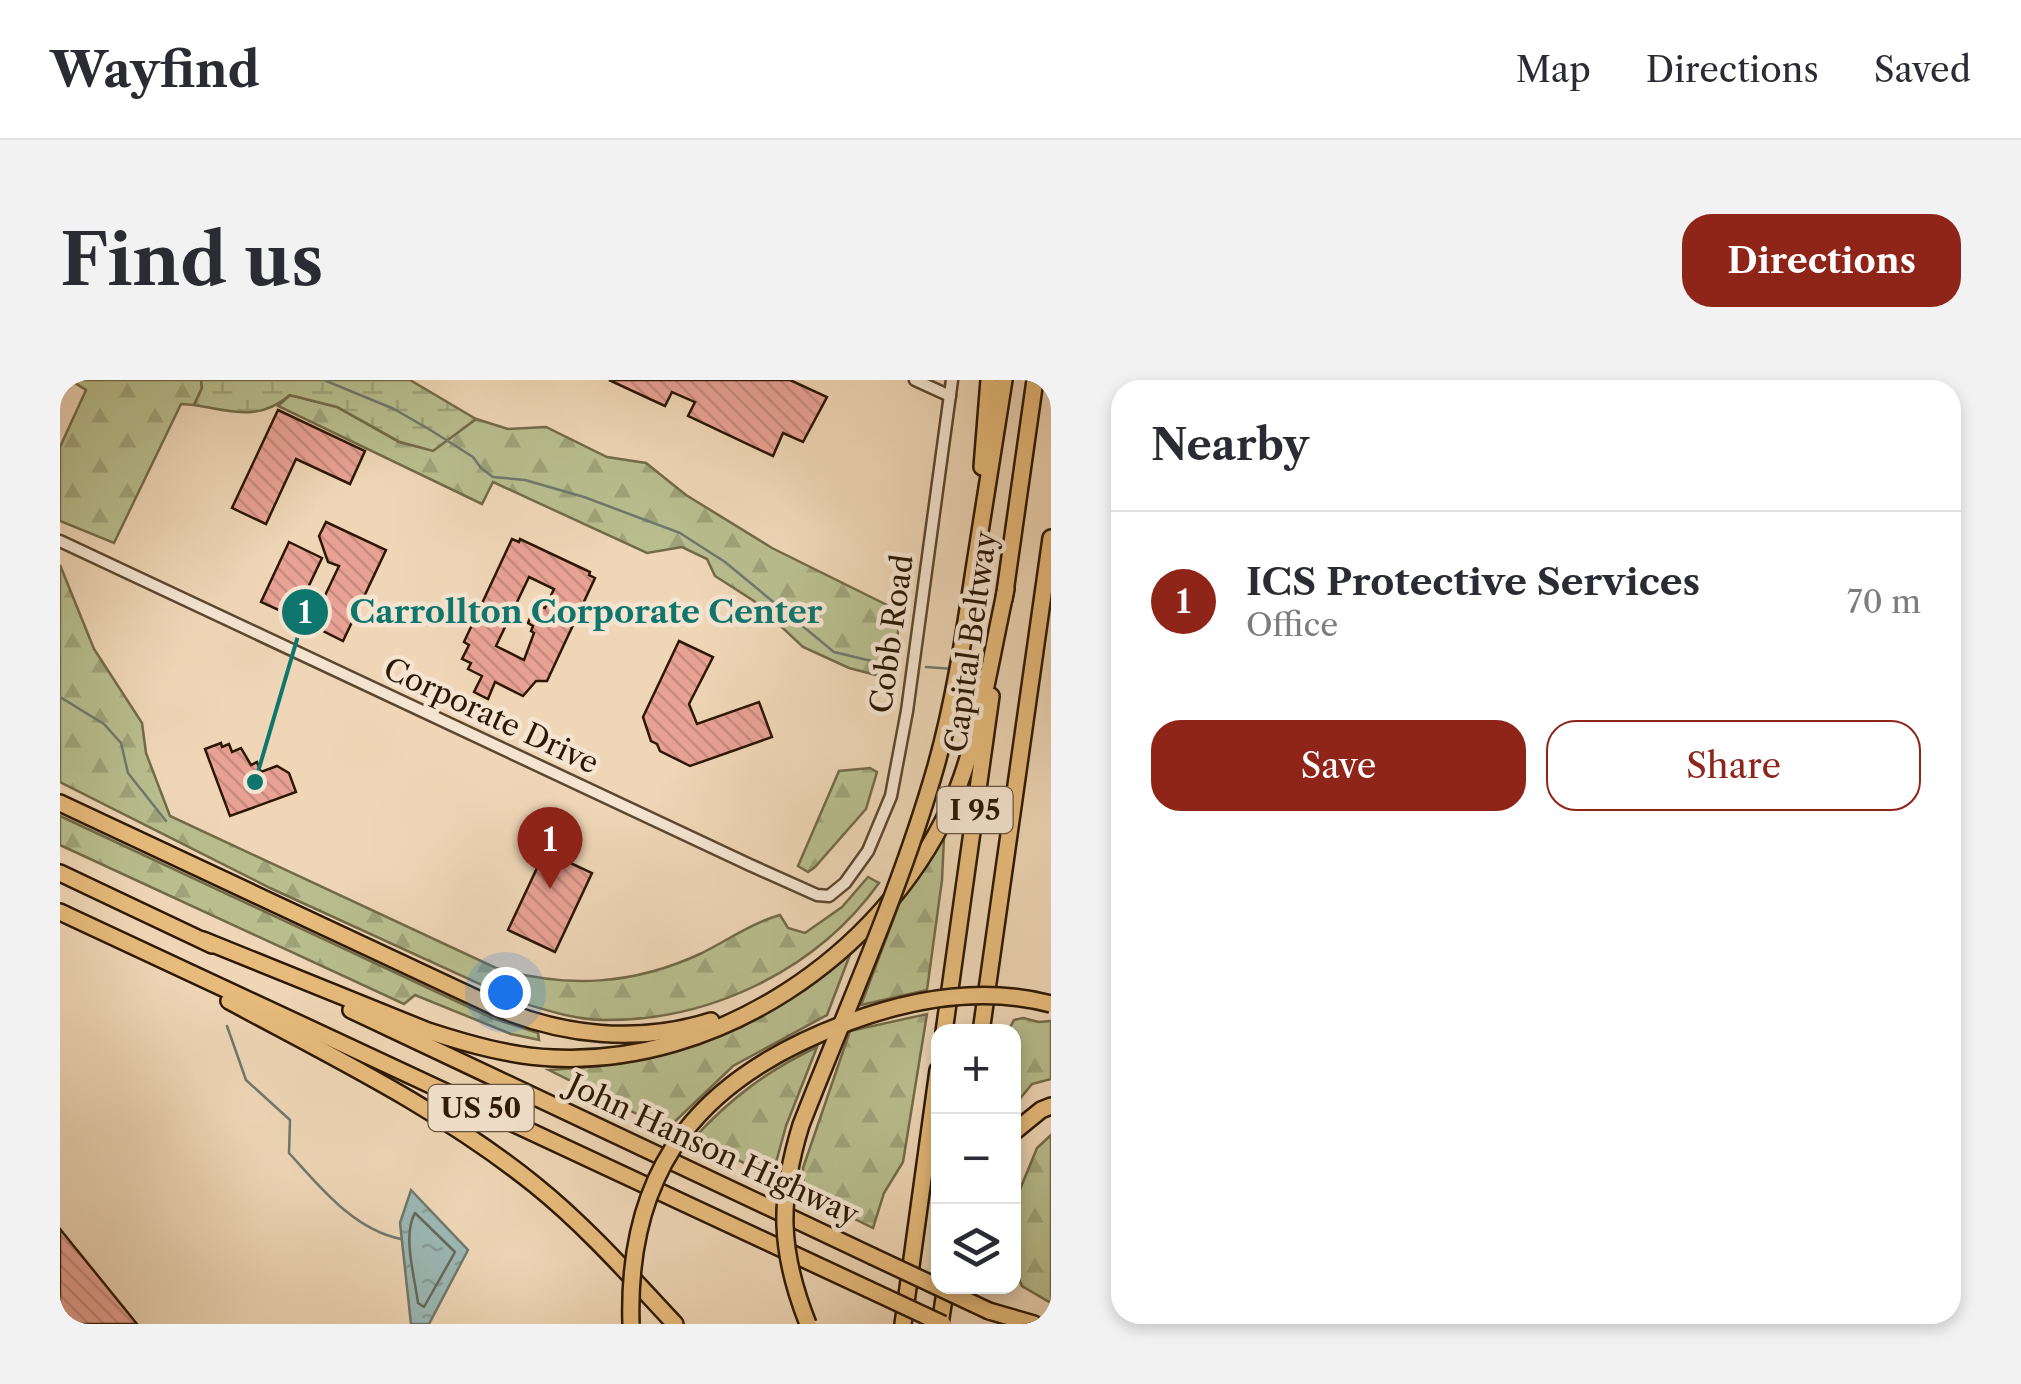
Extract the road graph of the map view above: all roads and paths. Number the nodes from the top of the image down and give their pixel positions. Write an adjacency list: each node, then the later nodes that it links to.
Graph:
1 (915, 380): 6 (street)
2 (952, 380): 6 (street, Cobb Road)
3 (989, 380): 9 (highway)
4 (1004, 380): 9 (highway)
5 (1036, 380): 10 (highway, Capital Beltway / I 95)
6 (950, 396): 13 (street, Cobb Road)
7 (1051, 538): 20 (highway, I 95)
8 (60, 542): 13 (street, Corporate Drive)
9 (974, 570): 30 (highway, bridge)
10 (1006, 589): 17 (highway); 19 (highway, Capital Beltway / I 95)
11 (60, 803): 17 (highway)
12 (60, 872): 16 (highway, John Hanson Highway / US 50)
13 (846, 883)
14 (60, 912): 15 (highway, John Hanson Highway / US 50)
15 (94, 927): 24 (highway); 32 (highway, John Hanson Highway / US 50, bridge)
16 (203, 940): 17 (highway); 26 (highway, John Hanson Highway / US 50, bridge)
17 (771, 999)
18 (1051, 1004): 27 (highway, bridge)
19 (945, 1024)
20 (983, 1024)
21 (1051, 1106): 23 (highway)
22 (932, 1114): 31 (highway)
23 (1021, 1126)
24 (592, 1236): 28 (highway); 29 (highway)
25 (945, 1294): 32 (highway)
26 (990, 1311): 33 (highway, John Hanson Highway / US 50); 34 (highway)
27 (631, 1324)
28 (661, 1324)
29 (676, 1324)
30 (808, 1324)
31 (903, 1324)
32 (942, 1324)
33 (1017, 1324)
34 (1034, 1324)

